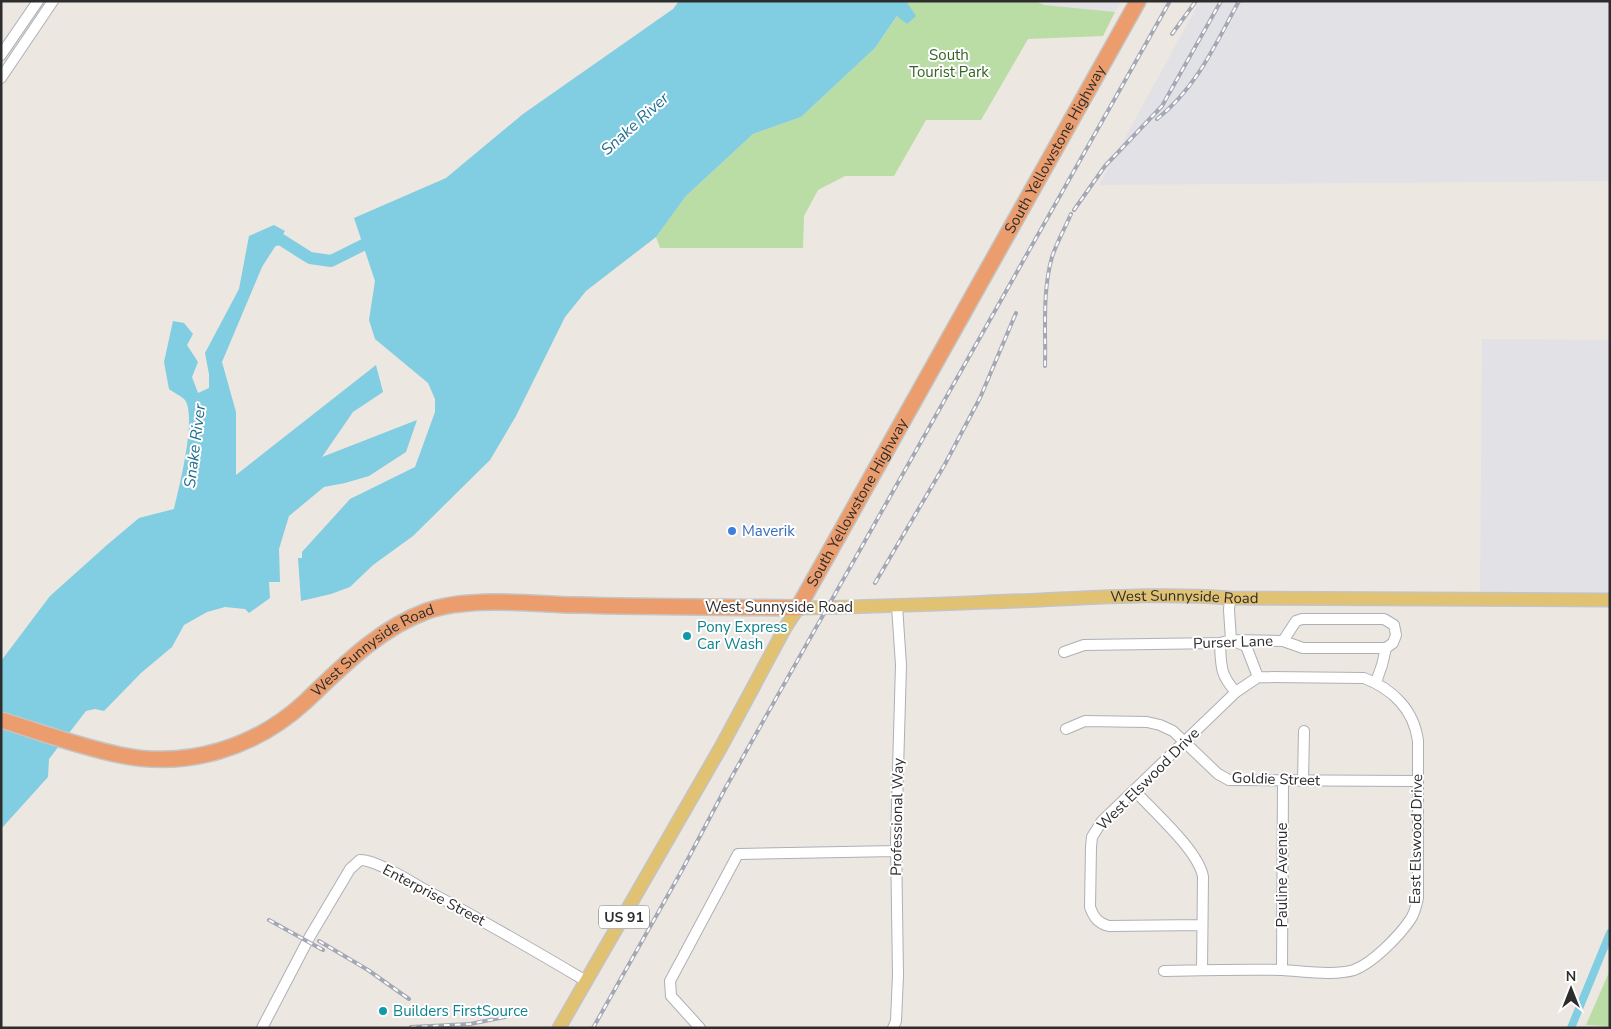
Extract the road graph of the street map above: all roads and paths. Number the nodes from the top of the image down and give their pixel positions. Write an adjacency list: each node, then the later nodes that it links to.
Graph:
1 (38, 1): 4 (street)
2 (53, 1): 5 (street)
3 (1138, 1): 9 (highway, South Yellowstone Highway)
4 (1, 55)
5 (1, 78)
6 (1230, 598): 7 (main road, West Sunnyside Road); 8 (main road, West Sunnyside Road); 10 (street)
7 (1610, 600)
8 (897, 606): 9 (main road, West Sunnyside Road); 26 (street, Professional Way)
9 (798, 608): 18 (highway, West Sunnyside Road); 31 (main road, South Yellowstone Highway / US 91)
10 (1231, 640): 11 (street, Purser Lane); 12 (street, Purser Lane); 15 (street)
11 (1283, 641): 13 (street); 13 (street, Purser Lane)
12 (1220, 643): 14 (street, Purser Lane); 17 (street)
13 (1386, 648): 16 (street)
14 (1064, 652)
15 (1258, 677): 16 (street, East Elswood Drive); 17 (street)
16 (1376, 682): 24 (street, East Elswood Drive)
17 (1236, 692): 21 (street, West Elswood Drive)
18 (1, 720)
19 (1066, 728): 21 (street, Goldie Street)
20 (1304, 731): 23 (street)
21 (1184, 743): 22 (street, Goldie Street); 25 (street, West Elswood Drive)
22 (1282, 781): 23 (street, Goldie Street); 29 (street, Pauline Avenue)
23 (1304, 781): 24 (street, Goldie Street)
24 (1417, 781): 29 (street, East Elswood Drive)
25 (1134, 790): 27 (street); 27 (street, West Elswood Drive)
26 (896, 851): 34 (street); 35 (street, Professional Way)
27 (1202, 925): 28 (street)
28 (1202, 970): 29 (street, East Elswood Drive); 30 (street, East Elswood Drive)
29 (1282, 970)
30 (1164, 971)
31 (586, 981): 32 (street, Enterprise Street); 33 (main road, South Yellowstone Highway / US 91)
32 (262, 1028)
33 (559, 1028)
34 (700, 1028)
35 (893, 1028)

